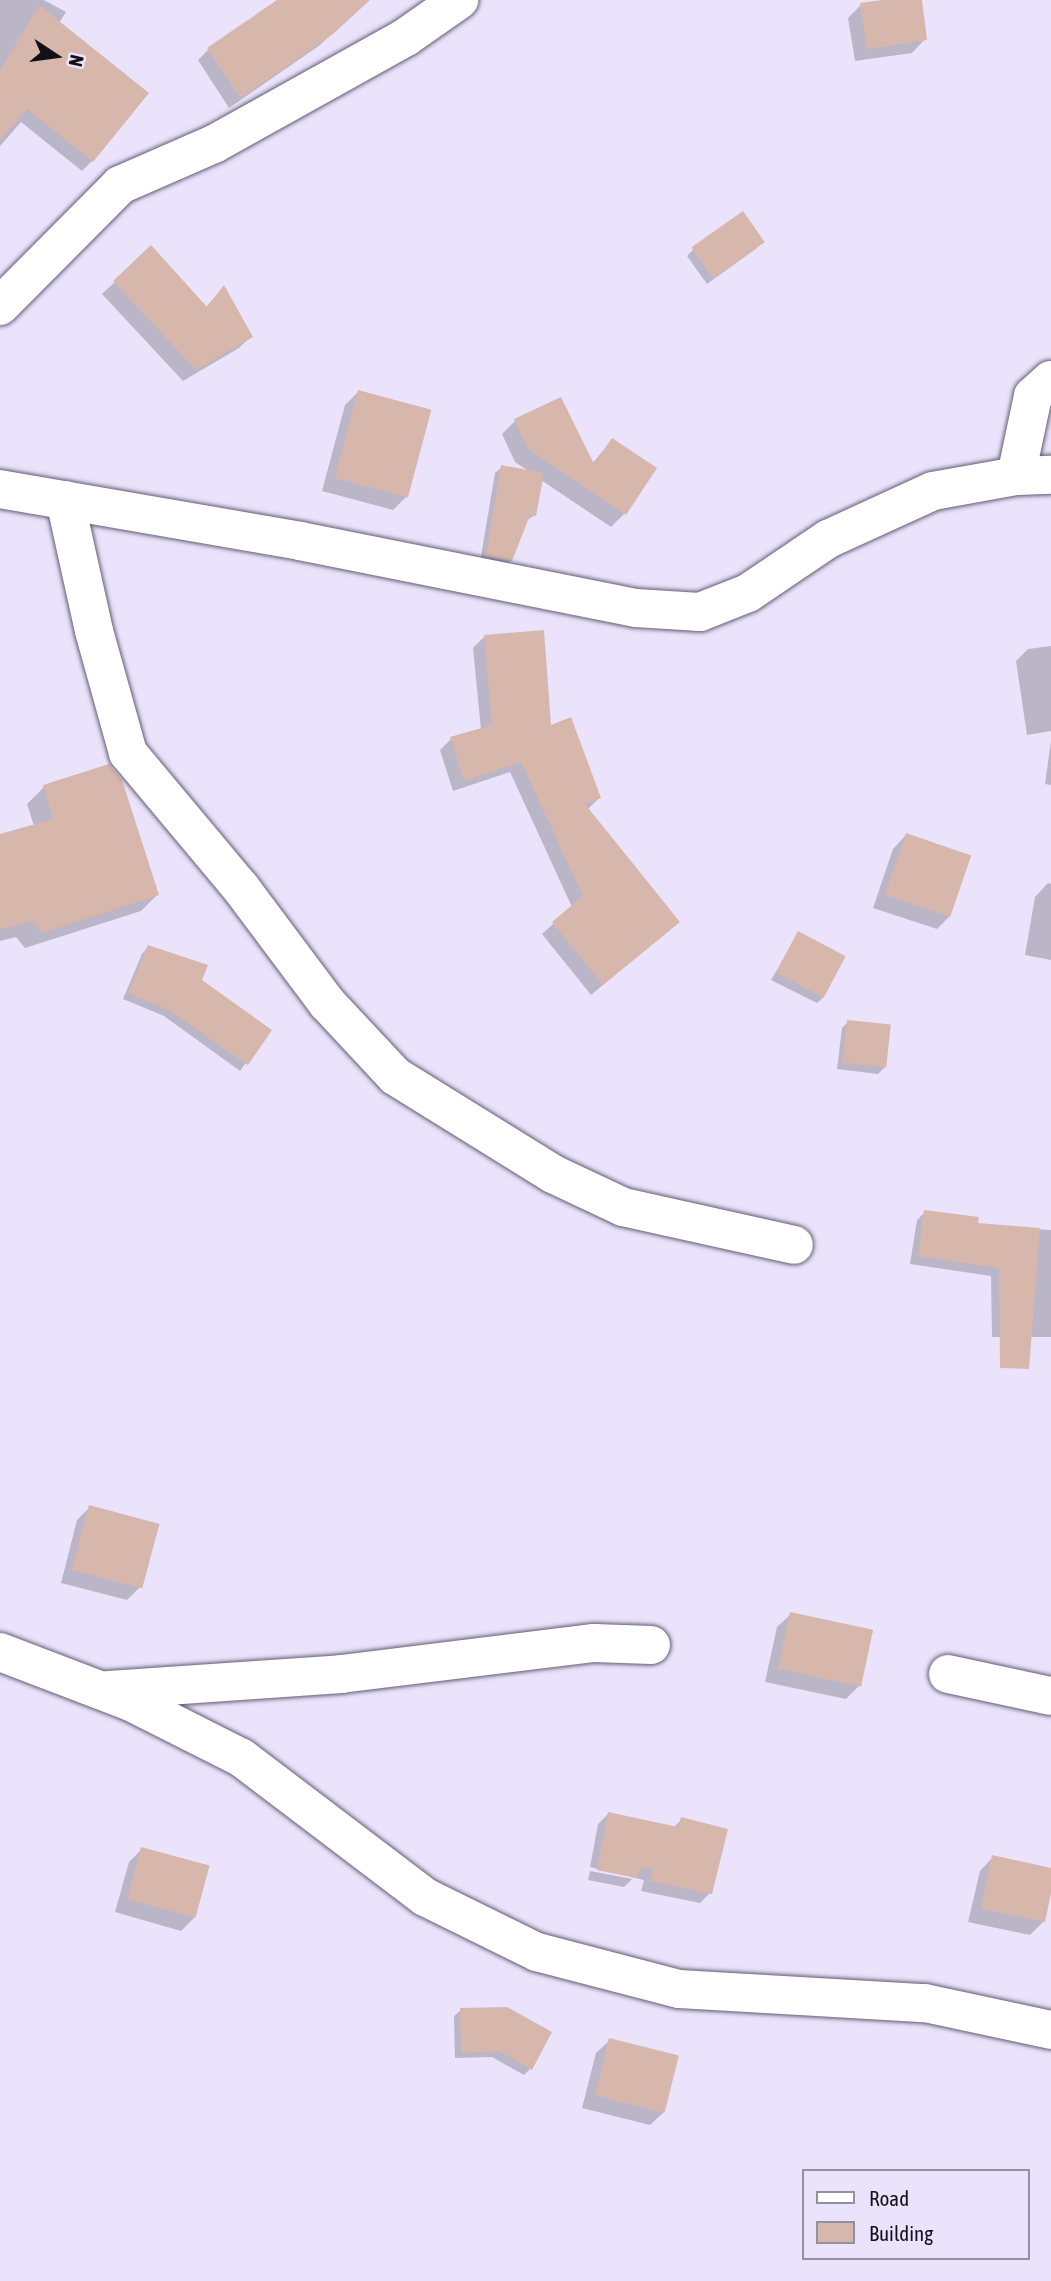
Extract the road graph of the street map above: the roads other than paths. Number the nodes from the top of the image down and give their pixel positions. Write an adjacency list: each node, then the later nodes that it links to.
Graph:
1 (459, 0): 2 (street)
2 (0, 306)
3 (1051, 380): 4 (street)
4 (1034, 475): 6 (street)
5 (0, 489): 6 (street)
6 (65, 500): 7 (street)
7 (794, 1245)
8 (651, 1645): 11 (street)
9 (0, 1652): 11 (street)
10 (948, 1674): 12 (street)
11 (100, 1690): 13 (street)
12 (1051, 1696)
13 (1051, 2030)

